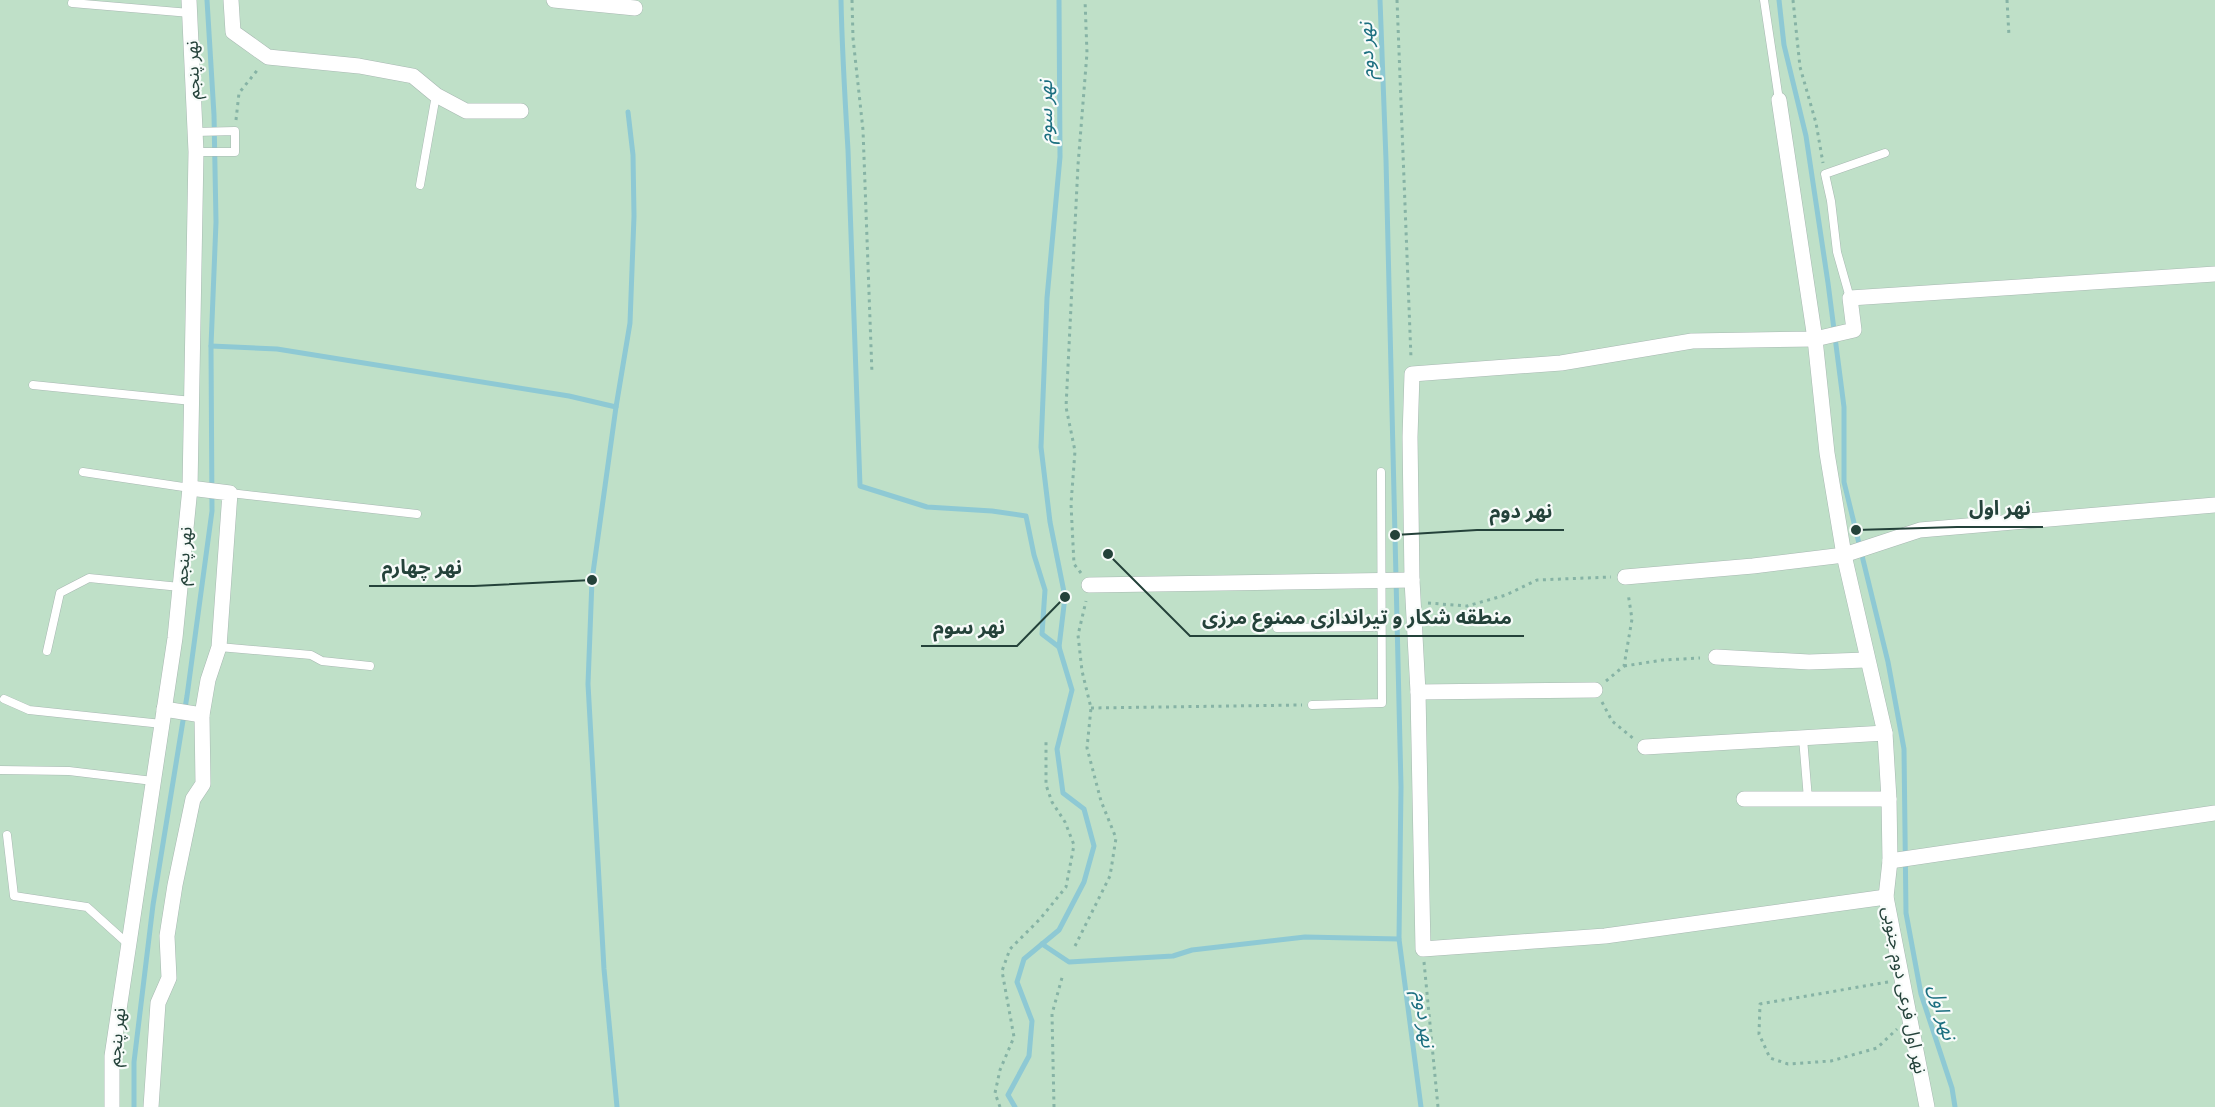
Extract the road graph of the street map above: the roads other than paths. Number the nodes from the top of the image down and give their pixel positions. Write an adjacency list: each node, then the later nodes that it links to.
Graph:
1 (231, 0): 7 (street)
2 (554, 0): 6 (street)
3 (1764, 0): 8 (lane)
4 (72, 3): 5 (lane)
5 (190, 7): 10 (street, نهر پنجم)
6 (634, 8)
7 (436, 95): 9 (street); 13 (lane)
8 (1779, 100): 16 (street, نهر اول فرعی دوم جنوبی)
9 (521, 111)
10 (200, 132): 11 (street, نهر پنجم); 11 (lane)
11 (200, 152): 18 (street, نهر پنجم)
12 (1885, 153): 15 (lane)
13 (420, 185)
14 (2215, 274): 15 (street)
15 (1850, 298): 16 (street)
16 (1819, 338): 25 (street, نهر اول فرعی دوم جنوبی); 27 (street)
17 (33, 386): 18 (lane)
18 (192, 401): 21 (street, نهر پنجم)
19 (83, 472): 21 (lane)
20 (1381, 472): 28 (lane)
21 (195, 488): 22 (street); 30 (street, نهر پنجم)
22 (226, 492): 24 (lane); 33 (street)
23 (2215, 505): 25 (street)
24 (417, 514)
25 (1848, 553): 26 (street); 36 (street, نهر اول فرعی دوم جنوبی)
26 (1625, 577)
27 (1408, 580): 28 (street); 39 (street)
28 (1383, 581): 29 (street); 31 (lane)
29 (1089, 585)
30 (180, 586): 34 (lane); 42 (street, نهر پنجم)
31 (1381, 627): 32 (lane); 41 (lane)
32 (1277, 628)
33 (219, 647): 37 (lane); 43 (street)
34 (47, 651)
35 (1716, 657): 36 (street)
36 (1866, 660): 44 (street, نهر اول فرعی دوم جنوبی)
37 (370, 666)
38 (1595, 690): 39 (street)
39 (1418, 692): 55 (street)
40 (4, 699): 42 (lane)
41 (1312, 705)
42 (167, 715): 43 (street); 48 (street, نهر پنجم)
43 (198, 715): 58 (street)
44 (1885, 733): 45 (street); 51 (street, نهر اول فرعی دوم جنوبی)
45 (1803, 738): 46 (street); 50 (lane)
46 (1645, 747)
47 (0, 770): 48 (lane)
48 (153, 782): 56 (street, نهر پنجم)
49 (1743, 799): 50 (street)
50 (1808, 799): 51 (street)
51 (1889, 799): 54 (street, نهر اول فرعی دوم جنوبی)
52 (2215, 813): 54 (street)
53 (7, 835): 56 (lane)
54 (1893, 860): 55 (street, نهر اول فرعی دوم جنوبی)
55 (1886, 897): 59 (street, نهر اول فرعی دوم جنوبی)
56 (128, 944): 57 (street, نهر پنجم)
57 (112, 1107)
58 (151, 1107)
59 (1927, 1107)

